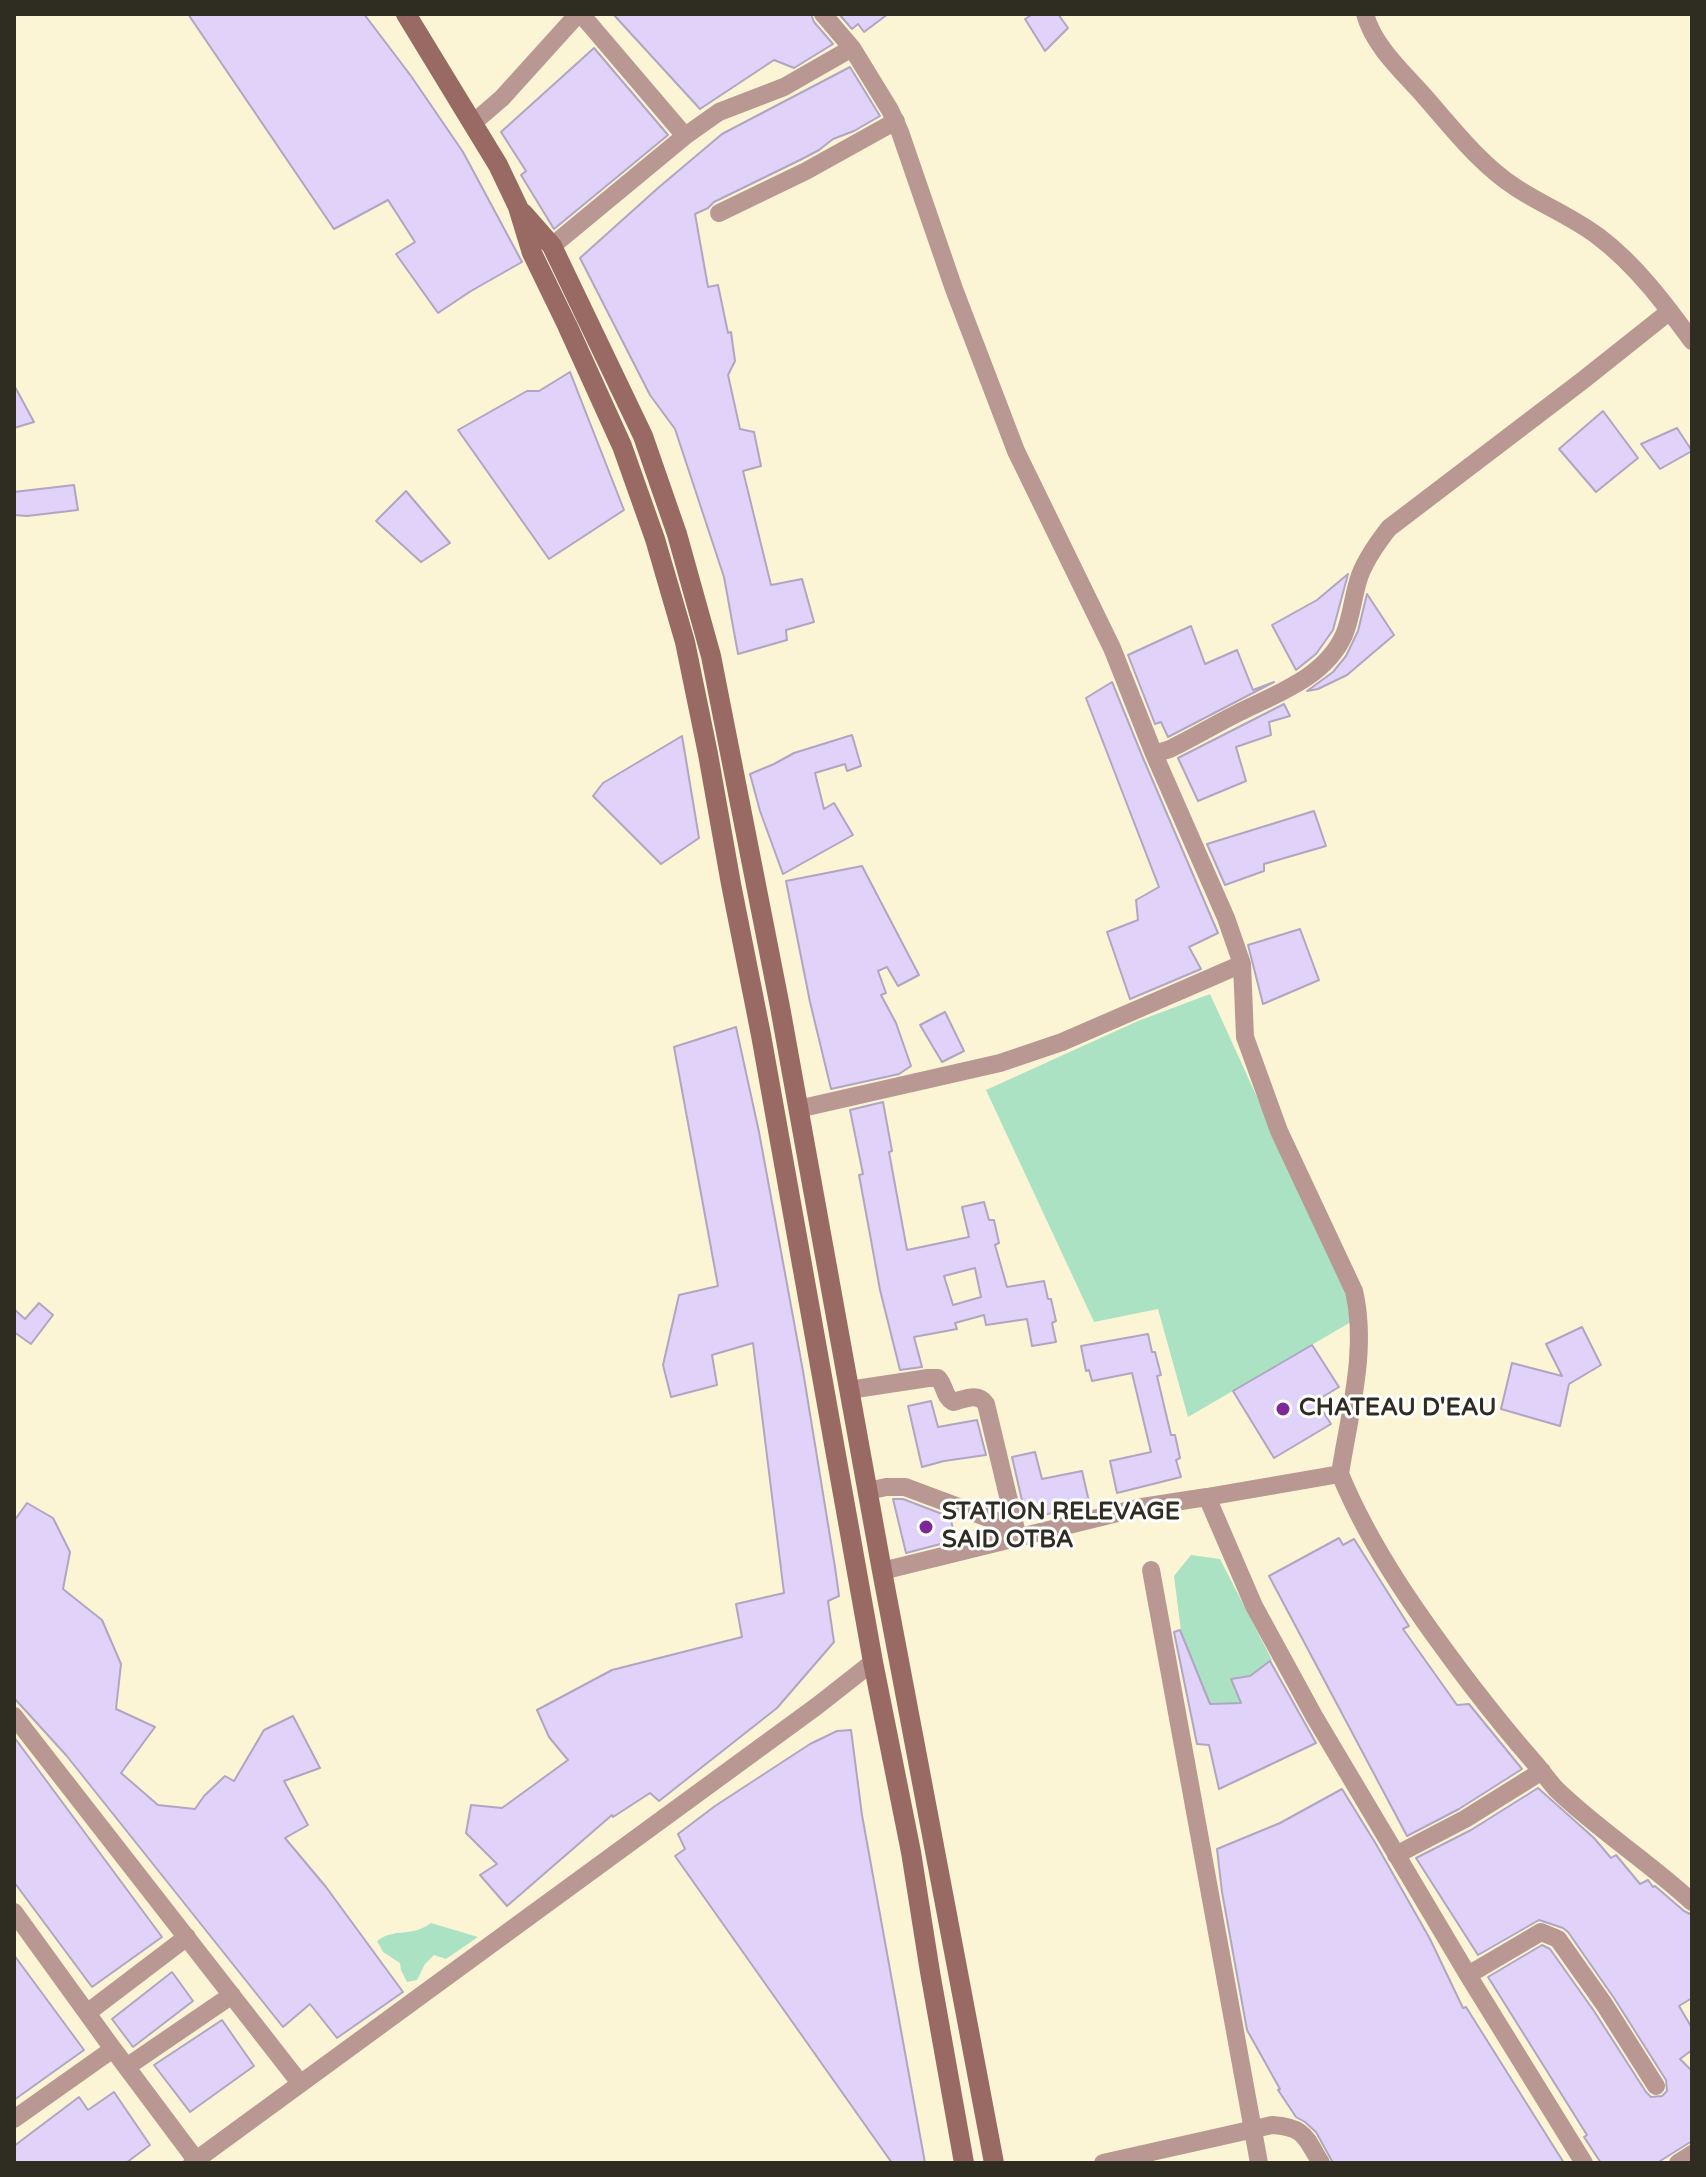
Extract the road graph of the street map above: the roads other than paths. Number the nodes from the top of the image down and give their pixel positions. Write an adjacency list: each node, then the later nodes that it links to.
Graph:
1 (406, 14): 7 (main road)
2 (580, 14): 7 (street); 8 (street)
3 (823, 14): 5 (street)
4 (1365, 14): 12 (street)
5 (852, 48): 6 (street); 8 (street)
6 (896, 121): 10 (street); 14 (street)
7 (473, 123): 9 (main road)
8 (685, 136): 11 (street)
9 (518, 207): 11 (main road); 24 (main road)
10 (719, 213)
11 (552, 246): 16 (main road)
12 (1670, 311): 13 (street); 14 (street)
13 (1692, 341)
14 (1154, 754): 15 (street)
15 (1242, 964): 16 (street); 18 (street)
16 (798, 1109): 17 (main road)
17 (849, 1390): 19 (main road); 21 (street)
18 (1340, 1474): 20 (street); 26 (street)
19 (868, 1491): 21 (street); 23 (main road)
20 (1207, 1497): 21 (street); 27 (street)
21 (1017, 1533): 23 (street)
22 (1151, 1570): 39 (street)
23 (882, 1571): 43 (main road)
24 (873, 1662): 36 (street); 42 (main road)
25 (14, 1716): 30 (street)
26 (1542, 1771): 27 (street); 28 (street)
27 (1396, 1855): 31 (street)
28 (1692, 1902)
29 (14, 1912): 33 (street)
30 (187, 1937): 32 (street); 33 (street)
31 (1468, 1975): 37 (street); 47 (street)
32 (232, 1995): 35 (street); 36 (street)
33 (87, 2013): 34 (street)
34 (113, 2049): 35 (street); 38 (street)
35 (128, 2066): 41 (street)
36 (300, 2083): 41 (street)
37 (1656, 2086)
38 (14, 2119)
39 (1253, 2130): 44 (street); 45 (street); 46 (street)
40 (1692, 2154): 48 (street)
41 (194, 2162)
42 (964, 2163)
43 (994, 2163)
44 (1103, 2163)
45 (1259, 2163)
46 (1321, 2163)
47 (1584, 2163)
48 (1678, 2163)

